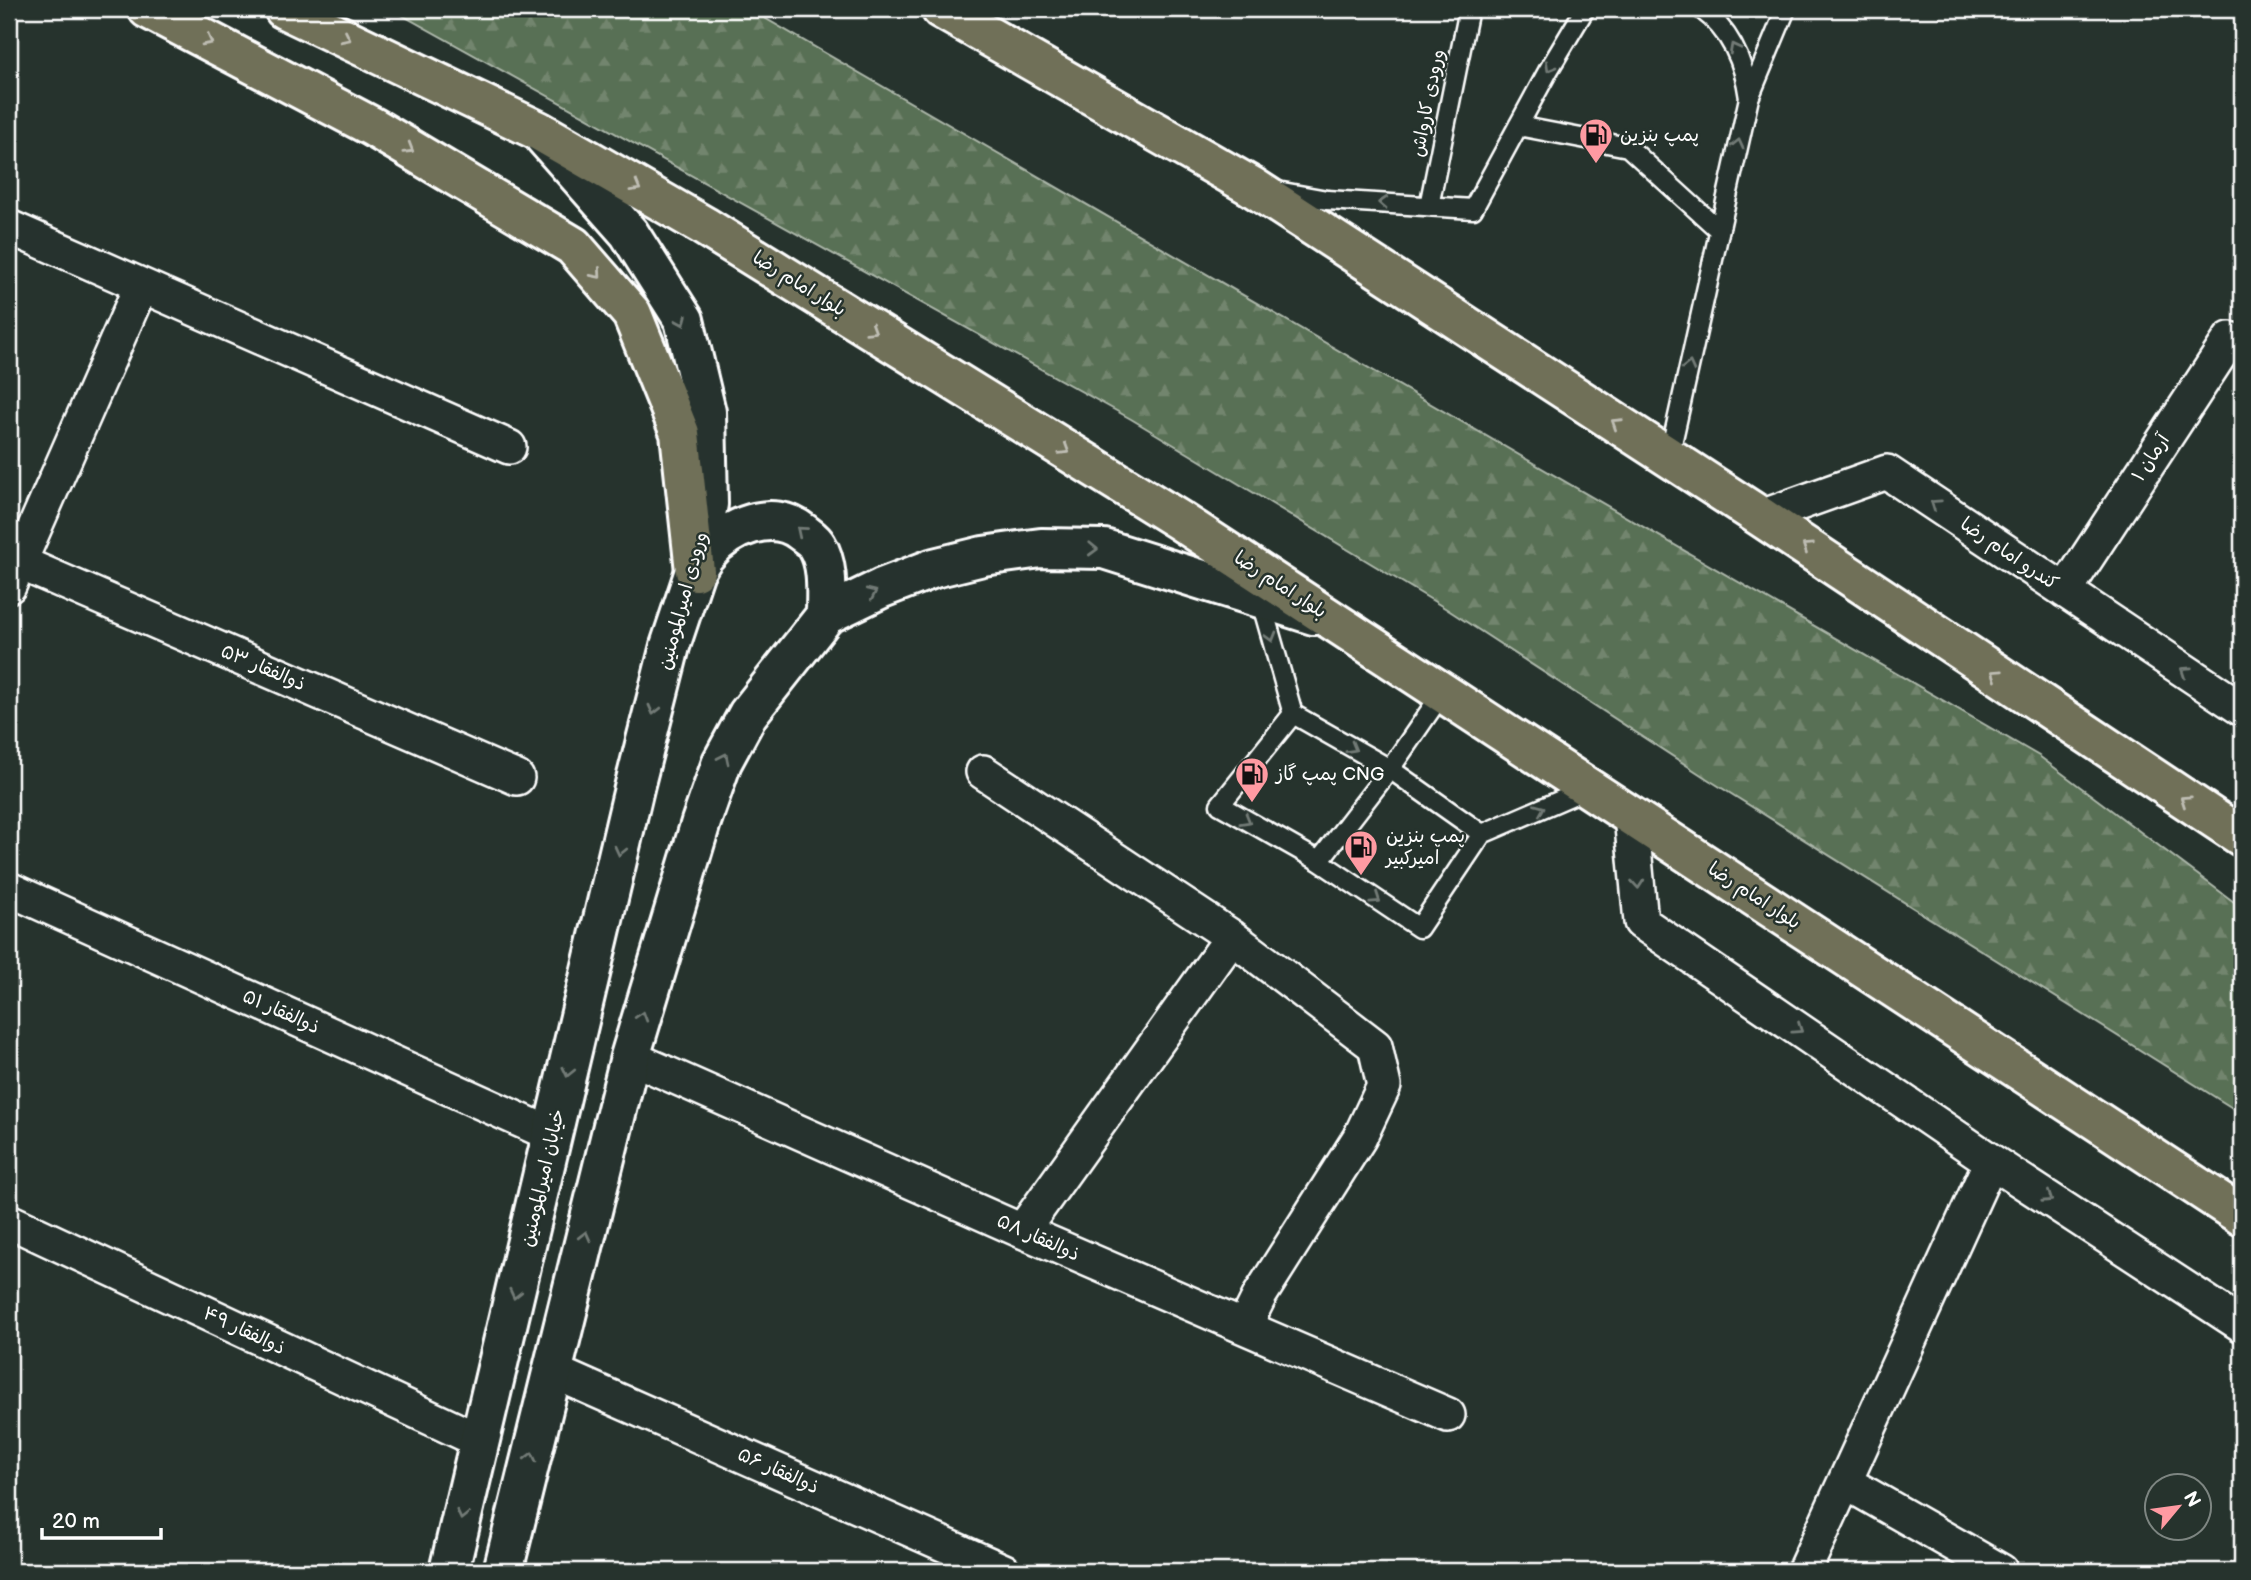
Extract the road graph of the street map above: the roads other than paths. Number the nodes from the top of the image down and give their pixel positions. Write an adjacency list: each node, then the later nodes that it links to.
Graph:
1 (148, 9): 22 (main road, one-way to 22)
2 (284, 9): 10 (main road, بلوار امام رضا, one-way to 10)
3 (941, 9): 11 (main road)
4 (1469, 9): 12 (lane, ورودی کارواش)
5 (1585, 9): 9 (lane, one-way to 9)
6 (1701, 9): 8 (lane, one-way to 6)
7 (1786, 9): 8 (lane)
8 (1749, 98): 14 (lane, one-way to 8)
9 (1518, 126): 12 (lane); 14 (lane)
10 (539, 131): 20 (main road, بلوار امام رضا, one-way to 20); 22 (main road, ورودی امیرالمومنین, one-way to 22)
11 (1251, 186): 12 (lane, one-way to 11); 18 (main road, one-way to 11)
12 (1429, 206)
13 (9, 227): 15 (street)
14 (1719, 230): 18 (lane, one-way to 14)
15 (141, 286): 17 (street); 21 (street)
16 (2242, 347): 23 (street, آرمان ۱)
17 (509, 447)
18 (1669, 457): 19 (main road)
19 (1761, 517): 23 (street, کندرو امام رضا, one-way to 19); 37 (main road, one-way to 19)
20 (1232, 554): 24 (lane); 26 (main road, بلوار امام رضا)
21 (12, 569): 32 (street, ذوالفقار ۵۳)
22 (695, 571): 25 (main road, one-way to 22); 33 (main road, ورودی امیرالمومنین, one-way to 33)
23 (2065, 591): 28 (street, کندرو امام رضا, one-way to 23)
24 (1260, 598): 25 (main road, one-way to 24); 26 (main road); 29 (lane, one-way to 29)
25 (826, 615): 41 (main road, one-way to 25)
26 (1336, 621): 27 (main road, بلوار امام رضا)
27 (1443, 692): 30 (lane); 34 (main road, بلوار امام رضا)
28 (2242, 709)
29 (1293, 714): 30 (lane, one-way to 30); 38 (lane, one-way to 38)
30 (1390, 769): 36 (lane); 38 (lane)
31 (984, 772): 40 (street)
32 (517, 778)
33 (635, 785): 42 (main road, خیابان امیرالمومنین, one-way to 42)
34 (1590, 788): 35 (main road, بلوار امام رضا); 36 (lane, one-way to 34)
35 (1631, 816): 43 (street, one-way to 43); 44 (main road, بلوار امام رضا)
36 (1482, 834): 38 (lane, one-way to 36)
37 (2242, 837)
38 (1319, 861)
39 (9, 889): 42 (street, ذوالفقار ۵۱)
40 (1232, 937): 46 (street); 48 (street)
41 (630, 1057): 46 (street, ذوالفقار ۵۸); 49 (main road, one-way to 41)
42 (553, 1135): 51 (main road, خیابان امیرالمومنین, one-way to 51)
43 (1991, 1161): 47 (street, one-way to 47); 52 (street)
44 (2242, 1216)
45 (9, 1221): 51 (street, ذوالفقار ۴۹)
46 (1022, 1231): 48 (street, ذوالفقار ۵۸)
47 (2242, 1325)
48 (1244, 1327): 50 (street, ذوالفقار ۵۸)
49 (552, 1371): 54 (main road, one-way to 49); 55 (street, ذوالفقار ۵۶)
50 (1448, 1415)
51 (480, 1441): 53 (main road, خیابان امیرالمومنین, one-way to 53)
52 (1845, 1482): 56 (street); 57 (street)
53 (449, 1571)
54 (503, 1571)
55 (1004, 1571)
56 (1804, 1571)
57 (2001, 1571)

